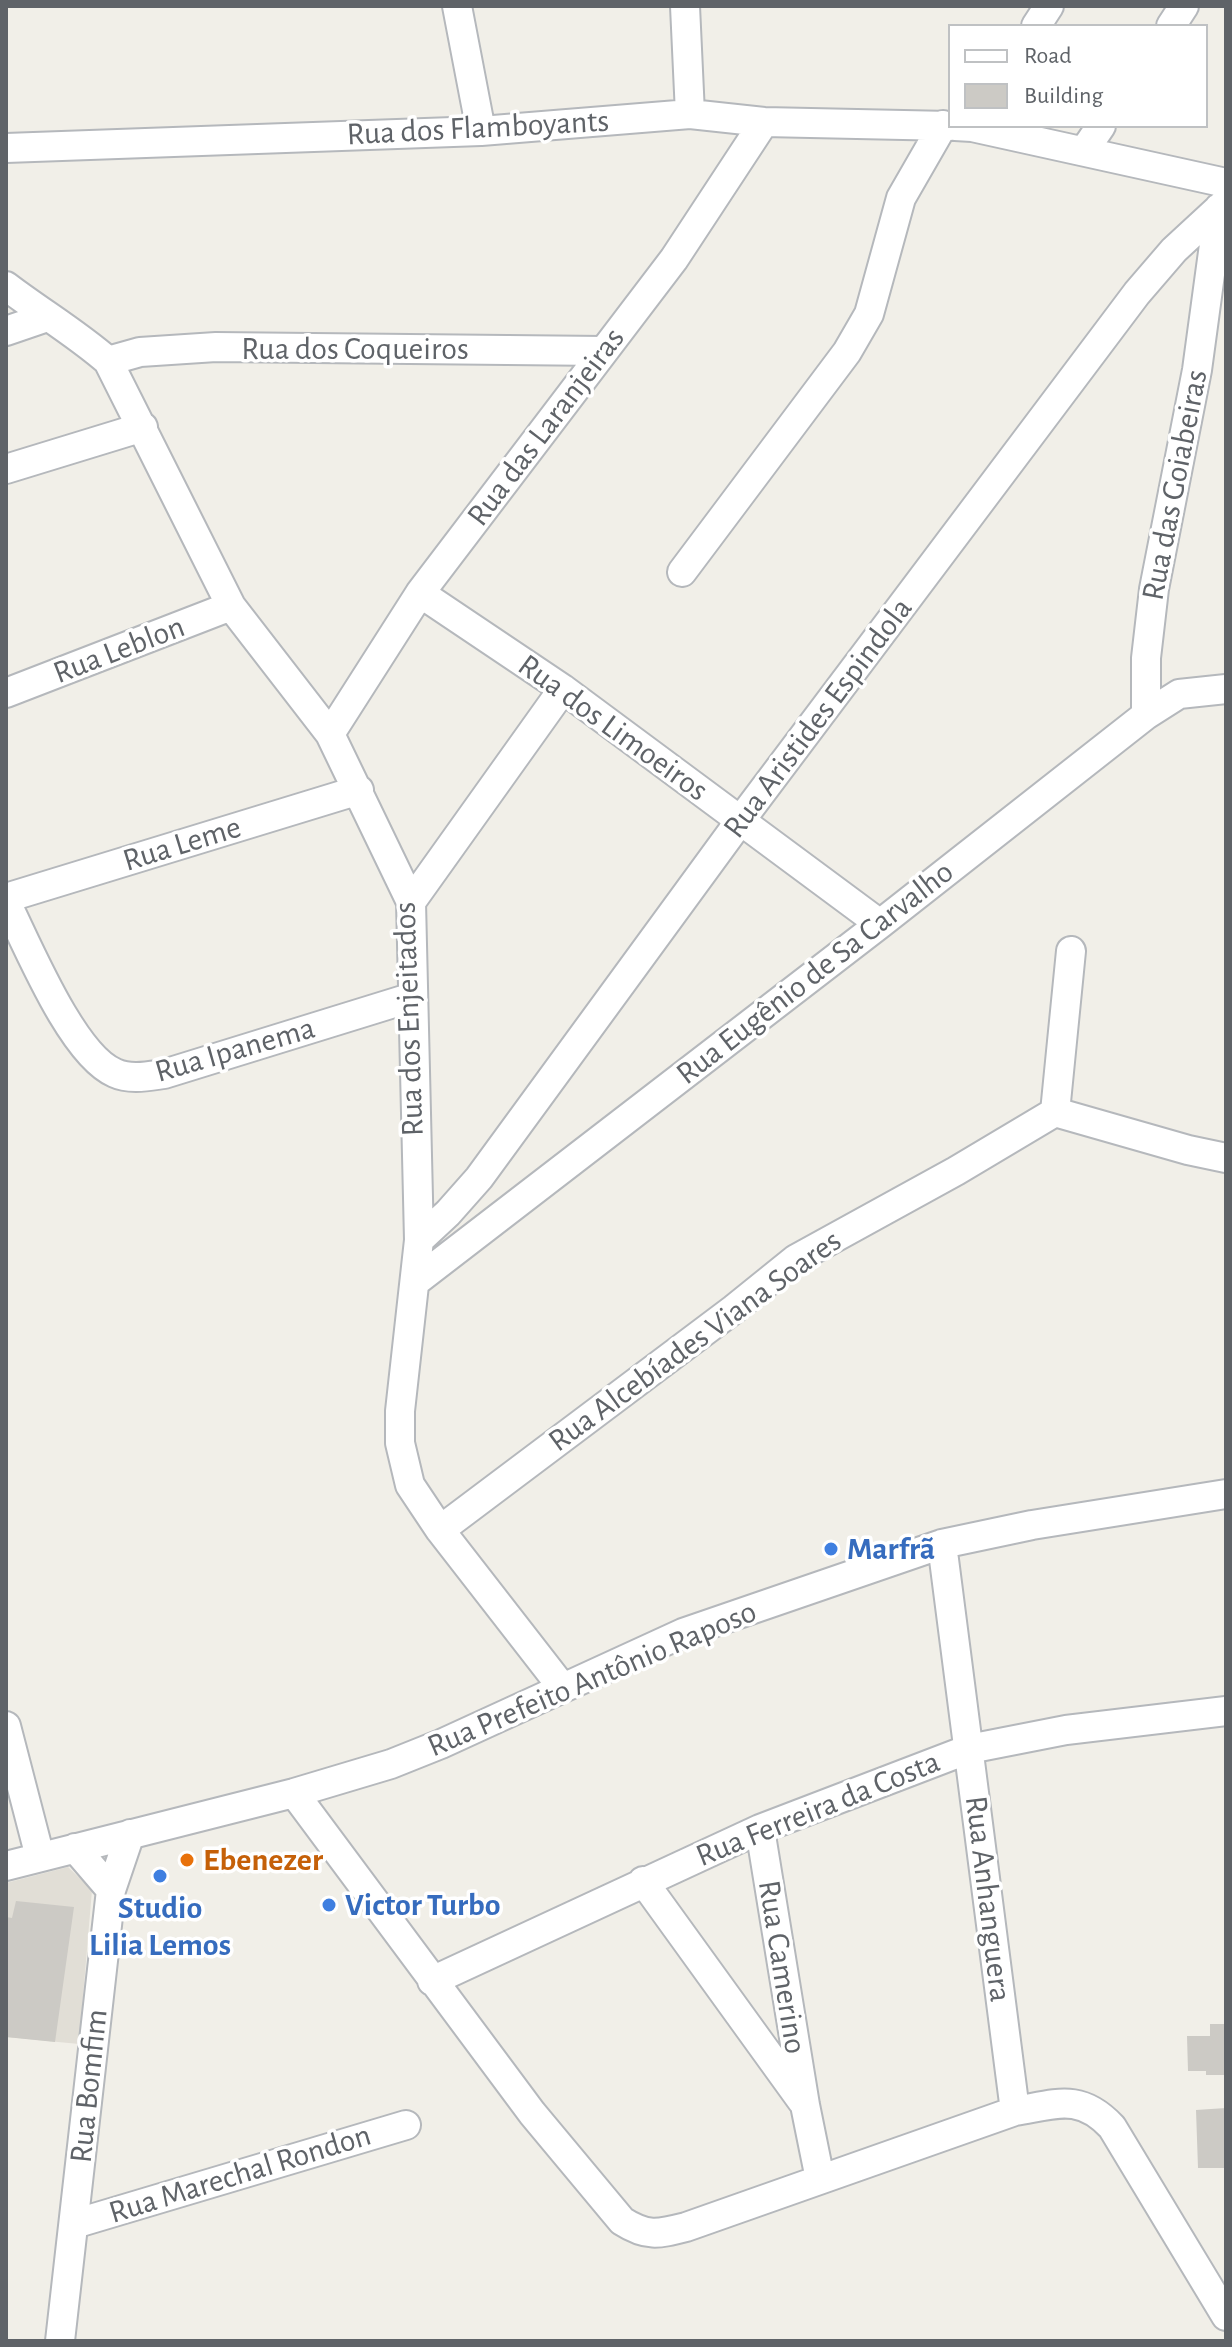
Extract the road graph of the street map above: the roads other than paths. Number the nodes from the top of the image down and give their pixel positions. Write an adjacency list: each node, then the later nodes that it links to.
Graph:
1 (457, 6): 13 (street)
2 (685, 6): 7 (street)
3 (1049, 6): 5 (street)
4 (1184, 6): 6 (street)
5 (1037, 24)
6 (1172, 24)
7 (690, 114): 8 (street, Rua dos Flamboyants); 13 (street, Rua dos Flamboyants)
8 (764, 122): 9 (street, Rua dos Flamboyants); 20 (street, Rua das Laranjeiras)
9 (948, 126)
10 (948, 128): 24 (street)
11 (982, 128): 15 (street, Rua dos Flamboyants)
12 (1100, 128): 15 (street)
13 (481, 131): 14 (street, Rua dos Flamboyants)
14 (6, 148)
15 (1084, 151): 16 (street, Rua dos Flamboyants)
16 (1224, 198): 30 (street, Rua das Goiabeiras); 33 (street, Rua Aristides Espindola)
17 (6, 286): 18 (street, Rua dos Enjeitados)
18 (47, 317): 19 (street); 21 (street, Rua dos Enjeitados)
19 (6, 331)
20 (604, 351): 21 (street, Rua dos Coqueiros); 25 (street, Rua das Laranjeiras)
21 (108, 361): 22 (street, Rua dos Enjeitados)
22 (143, 427): 23 (street); 26 (street, Rua dos Enjeitados)
23 (6, 469)
24 (682, 572)
25 (420, 593): 27 (street, Rua dos Limoeiros); 31 (street, Rua das Laranjeiras)
26 (231, 606): 29 (street, Rua Leblon); 31 (street, Rua dos Enjeitados)
27 (563, 689): 33 (street, Rua dos Limoeiros); 35 (street)
28 (1226, 689): 30 (street, Rua Eugênio de Sa Carvalho)
29 (6, 693)
30 (1146, 715): 36 (street, Rua Eugênio de Sa Carvalho)
31 (330, 734): 32 (street, Rua dos Enjeitados)
32 (359, 790): 34 (street, Rua Leme); 35 (street, Rua dos Enjeitados)
33 (740, 821): 36 (street, Rua dos Limoeiros); 41 (street, Rua Aristides Espindola)
34 (6, 900): 38 (street, Rua Ipanema)
35 (411, 902): 38 (street, Rua dos Enjeitados)
36 (880, 924): 42 (street, Rua Eugênio de Sa Carvalho)
37 (1071, 951): 39 (street)
38 (413, 997): 41 (street, Rua dos Enjeitados)
39 (1055, 1112): 40 (street); 44 (street, Rua Alcebíades Viana Soares)
40 (1226, 1158)
41 (419, 1240): 42 (street, Rua dos Enjeitados)
42 (415, 1282): 44 (street, Rua dos Enjeitados)
43 (1226, 1494): 45 (street, Rua Prefeito Antônio Raposo)
44 (440, 1530): 46 (street, Rua dos Enjeitados)
45 (942, 1544): 46 (street, Rua Prefeito Antônio Raposo); 49 (street, Rua Anhanguera)
46 (562, 1687): 50 (street, Rua Prefeito Antônio Raposo)
47 (1226, 1711): 49 (street, Rua Ferreira da Costa)
48 (6, 1726): 54 (street)
49 (969, 1749): 51 (street, Rua Ferreira da Costa); 60 (street, Rua Anhanguera)
50 (294, 1793): 52 (street, Rua Prefeito Antônio Raposo); 58 (street)
51 (760, 1829): 56 (street, Rua Ferreira da Costa); 59 (street, Rua Camerino)
52 (130, 1834): 53 (street, Rua Prefeito Antônio Raposo); 57 (street, Rua Bomfim)
53 (75, 1848): 54 (street, Rua Prefeito Antônio Raposo); 57 (street)
54 (40, 1857): 55 (street, Rua Prefeito Antônio Raposo)
55 (6, 1866)
56 (643, 1881): 58 (street, Rua Ferreira da Costa); 59 (street, Rua Camerino)
57 (111, 1890): 63 (street, Rua Bomfim)
58 (432, 1981): 62 (street)
59 (805, 2105): 62 (street, Rua Camerino)
60 (1015, 2111): 62 (street); 64 (street)
61 (406, 2125): 63 (street, Rua Marechal Rondon)
62 (820, 2179)
63 (74, 2224): 65 (street, Rua Bomfim)
64 (1226, 2316)
65 (60, 2341)

